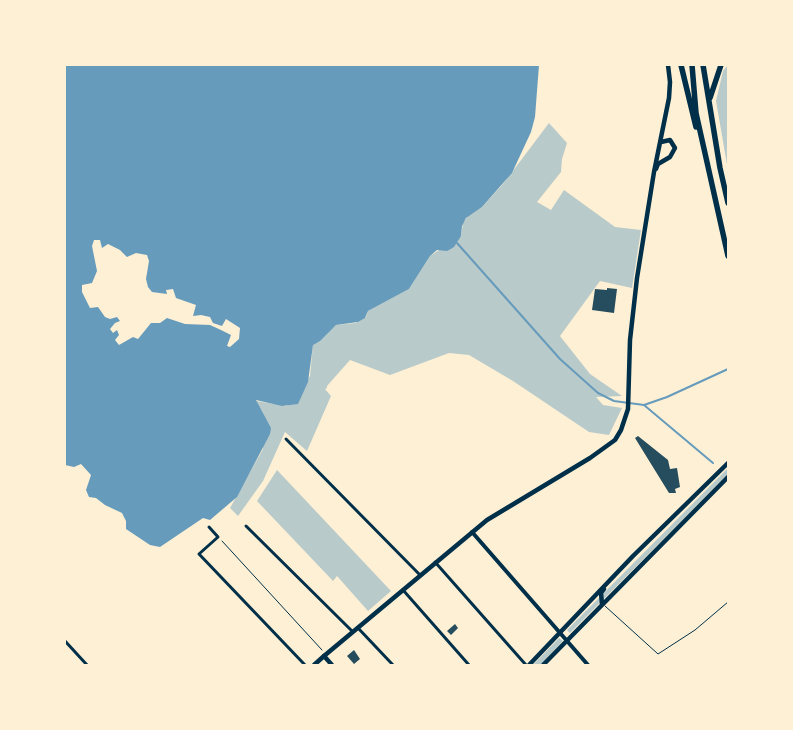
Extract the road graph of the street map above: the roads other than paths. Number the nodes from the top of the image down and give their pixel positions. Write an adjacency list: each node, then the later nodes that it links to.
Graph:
1 (668, 65): 7 (main road)
2 (681, 65): 8 (highway)
3 (692, 65): 8 (highway)
4 (703, 65): 6 (highway)
5 (721, 65): 6 (highway)
6 (709, 105): 10 (highway)
7 (660, 143): 9 (main road); 9 (main road)
8 (706, 155): 11 (highway)
9 (654, 172): 17 (main road)
10 (728, 203)
11 (728, 256)
12 (286, 439): 19 (street)
13 (728, 463): 20 (main road)
14 (728, 477): 23 (main road)
15 (246, 526): 25 (street)
16 (209, 527): 31 (street)
17 (472, 532): 18 (main road); 26 (street)
18 (435, 562): 19 (main road); 36 (street)
19 (420, 574): 21 (main road)
20 (608, 582): 23 (main road); 26 (main road)
21 (403, 590): 24 (main road); 35 (street)
22 (728, 602): 23 (lane)
23 (602, 604): 27 (main road)
24 (358, 628): 25 (main road); 34 (street)
25 (353, 632): 29 (main road)
26 (560, 632): 27 (street); 36 (main road)
27 (567, 640): 37 (main road); 38 (street)
28 (65, 641): 30 (street)
29 (325, 655): 32 (main road); 33 (main road)
30 (87, 665)
31 (305, 665)
32 (314, 665)
33 (332, 665)
34 (393, 665)
35 (469, 665)
36 (528, 665)
37 (543, 665)
38 (588, 665)

